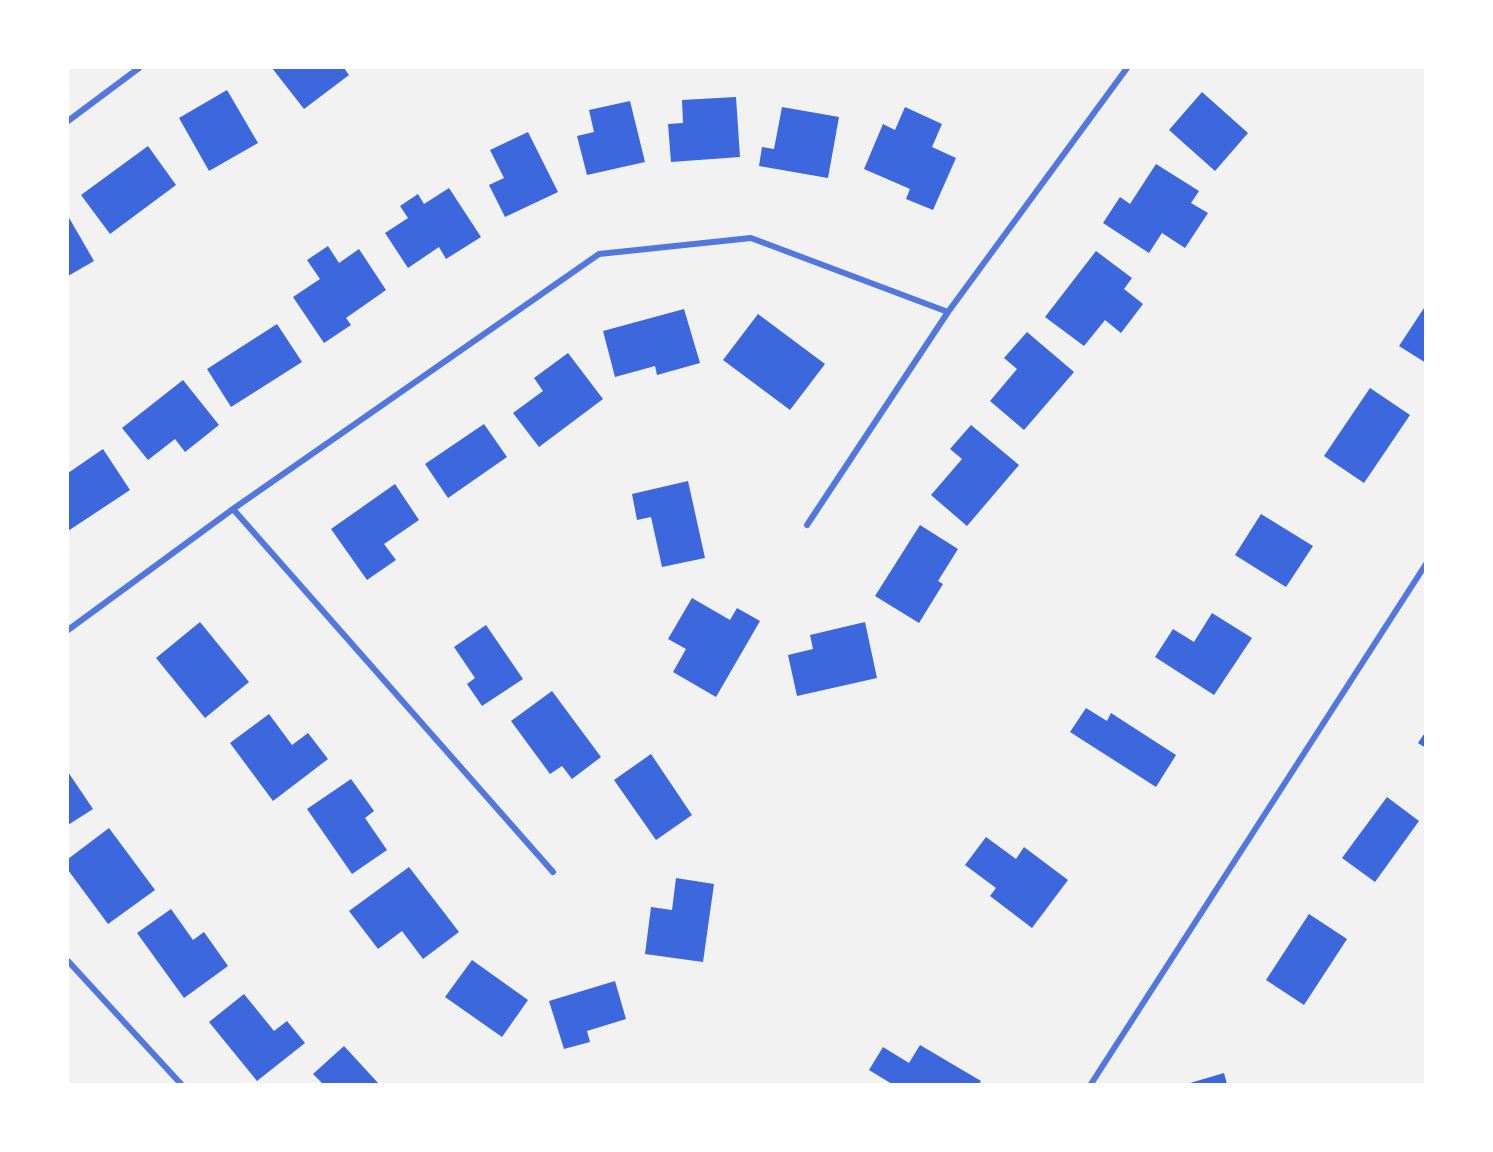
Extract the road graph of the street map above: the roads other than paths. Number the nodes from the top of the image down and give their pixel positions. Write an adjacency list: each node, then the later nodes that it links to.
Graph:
1 (140, 68): 3 (street)
2 (1127, 68): 4 (street)
3 (68, 121)
4 (948, 312): 5 (street); 6 (street)
5 (232, 508): 8 (street); 9 (street)
6 (807, 525)
7 (1425, 564): 12 (street)
8 (68, 630)
9 (553, 872)
10 (68, 961): 11 (street)
11 (181, 1084)
12 (1091, 1084)

